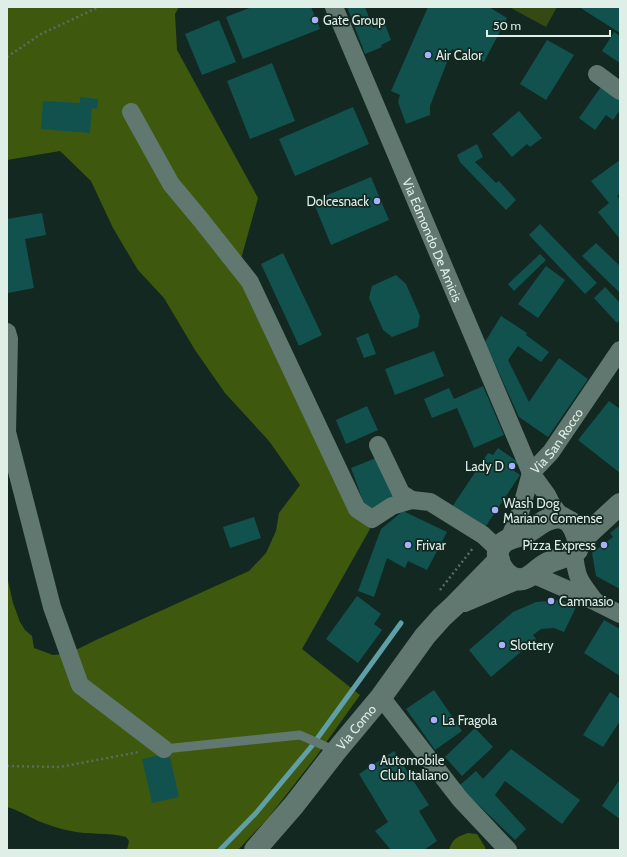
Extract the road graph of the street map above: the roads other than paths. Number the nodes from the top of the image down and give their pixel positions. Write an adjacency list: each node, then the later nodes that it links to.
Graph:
1 (334, 7): 9 (street, Via Edmondo De Amicis)
2 (597, 74): 3 (street)
3 (620, 91)
4 (131, 112): 11 (street)
5 (7, 332): 21 (street)
6 (617, 361): 8 (street, Via San Rocco)
7 (378, 445): 11 (street)
8 (551, 452): 9 (street, Via San Rocco); 10 (street)
9 (531, 473): 10 (street, Via Edmondo De Amicis); 15 (street, Via San Rocco)
10 (547, 495): 13 (street, Via Edmondo De Amicis)
11 (412, 500): 15 (street)
12 (619, 505): 13 (main road); 14 (main road, Via Como)
13 (565, 519): 14 (main road); 15 (main road)
14 (576, 547): 16 (main road, Via Como); 17 (street)
15 (502, 549): 16 (main road); 18 (main road, Via Como)
16 (524, 577): 17 (street); 18 (main road, Via Como)
17 (594, 601): 19 (street)
18 (455, 604): 20 (main road, Via Como)
19 (620, 614)
20 (381, 697): 22 (main road, Via Como); 24 (street)
21 (164, 749): 22 (lane)
22 (336, 751): 23 (main road, Via Como)
23 (255, 850)
24 (508, 850)

